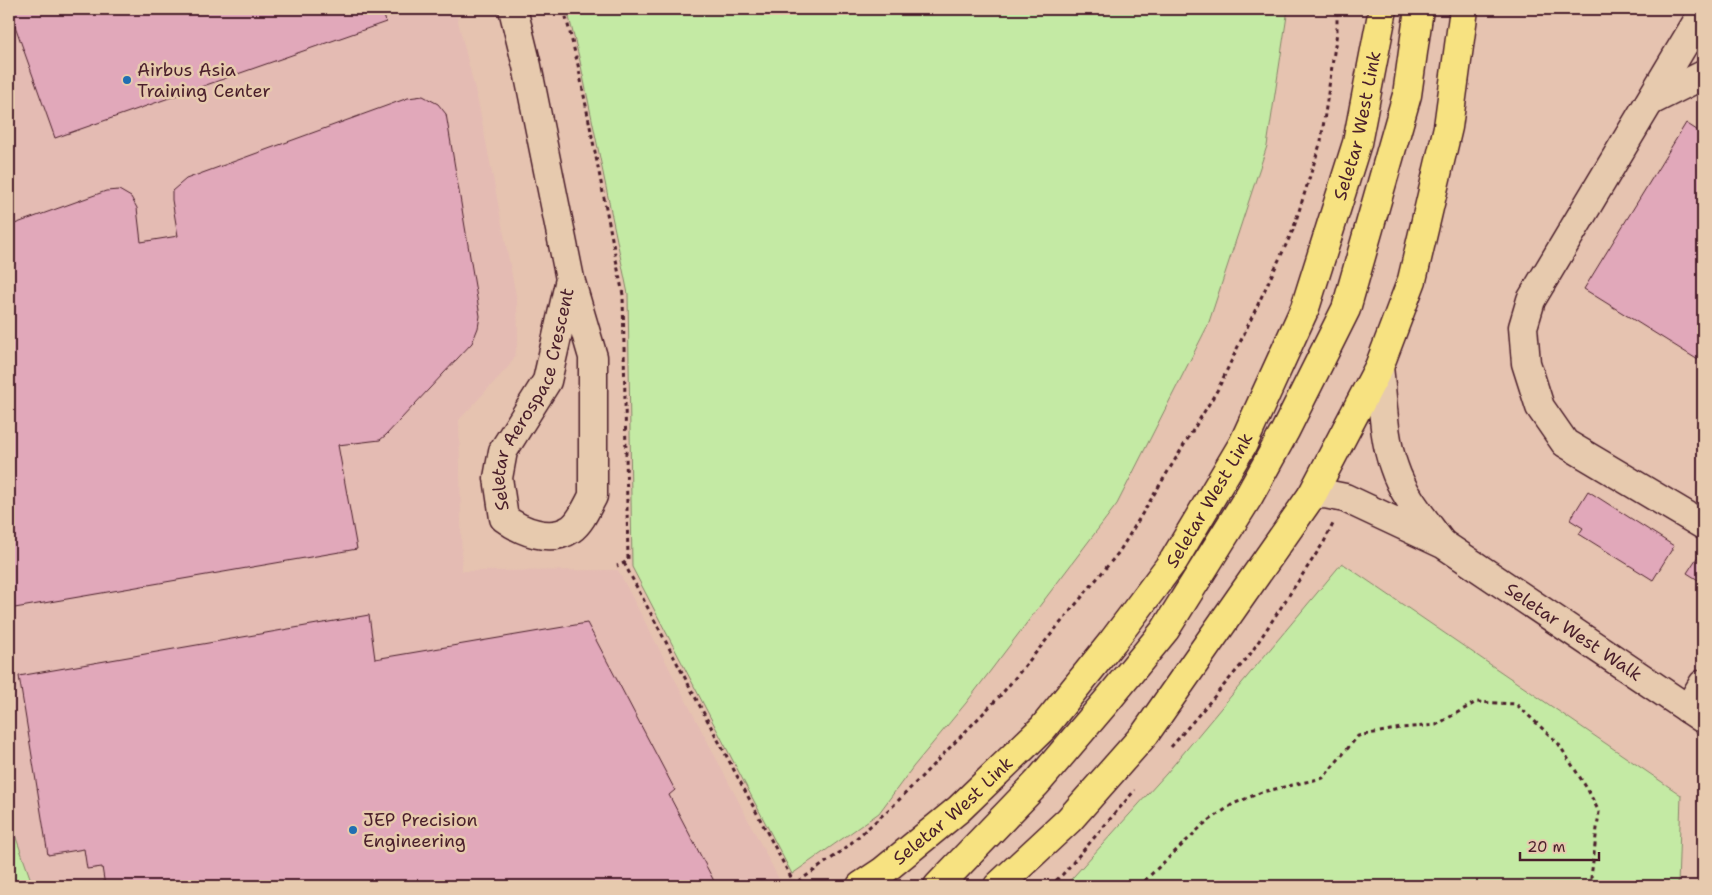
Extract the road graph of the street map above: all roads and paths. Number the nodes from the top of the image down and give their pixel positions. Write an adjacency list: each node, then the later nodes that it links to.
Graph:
1 (513, 9): 10 (street, Seletar Aerospace Crescent)
2 (564, 9): 15 (path)
3 (1337, 9): 19 (path)
4 (1383, 9): 20 (main road, Seletar West Link)
5 (1419, 9): 21 (main road)
6 (1464, 9): 11 (main road)
7 (1703, 12): 9 (street)
8 (1703, 75): 9 (street)
9 (1651, 101): 13 (street)
10 (570, 279): 10 (street, Seletar Aerospace Crescent)
11 (1379, 367): 12 (main road); 14 (street, Seletar West Walk)
12 (1312, 495): 14 (street, Seletar West Walk); 22 (main road)
13 (1703, 524)
14 (1443, 544): 18 (street, Seletar West Walk)
15 (624, 563): 16 (path); 19 (path)
16 (617, 566)
17 (1703, 684): 18 (street)
18 (1696, 714)
19 (794, 886)
20 (861, 886)
21 (938, 886)
22 (998, 886)
23 (1139, 886): 24 (path)
24 (1590, 886)

